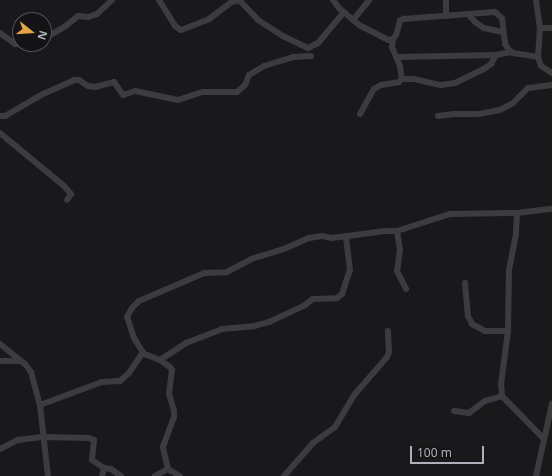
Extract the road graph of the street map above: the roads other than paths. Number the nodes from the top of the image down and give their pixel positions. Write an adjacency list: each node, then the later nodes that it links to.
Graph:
1 (112, 0): 16 (street)
2 (159, 0): 3 (street)
3 (239, 0): 8 (street)
4 (333, 0): 8 (street)
5 (369, 0): 11 (street)
6 (446, 0): 10 (street)
7 (536, 0): 12 (street)
8 (344, 12): 11 (street)
9 (469, 15): 10 (street); 14 (street); 14 (street)
10 (446, 16): 17 (street)
11 (353, 20): 17 (street)
12 (540, 28): 13 (street); 23 (street)
13 (552, 28)
14 (503, 32): 19 (street)
15 (0, 33): 18 (street)
16 (52, 34)
17 (393, 39): 22 (street)
18 (12, 42)
19 (511, 52): 20 (street); 23 (street)
20 (496, 55): 22 (street); 25 (street)
21 (311, 56): 28 (street)
22 (397, 57): 25 (street)
23 (538, 57): 24 (street)
24 (552, 73)
25 (402, 79): 27 (street)
26 (552, 85): 29 (street)
27 (360, 114)
28 (0, 116)
29 (438, 116)
30 (0, 133): 31 (street)
31 (67, 200)
32 (552, 209): 33 (street)
33 (517, 213): 34 (street); 39 (street)
34 (397, 231): 35 (street); 37 (street)
35 (346, 236): 41 (street); 42 (street)
36 (465, 283): 39 (street)
37 (406, 289)
38 (388, 331): 59 (street)
39 (508, 331): 45 (street)
40 (0, 344): 44 (street)
41 (142, 352): 42 (street); 47 (street)
42 (160, 360): 53 (street)
43 (0, 361): 44 (street)
44 (20, 362): 47 (street)
45 (502, 396): 48 (street); 50 (street)
46 (552, 404): 50 (street)
47 (40, 405): 49 (street)
48 (454, 411)
49 (42, 437): 51 (street); 52 (street); 54 (street)
50 (544, 439): 60 (street)
51 (0, 449)
52 (104, 468): 55 (street); 56 (street)
53 (168, 469): 57 (street); 58 (street)
54 (48, 476)
55 (102, 476)
56 (121, 476)
57 (155, 476)
58 (180, 476)
59 (284, 476)
60 (536, 476)

